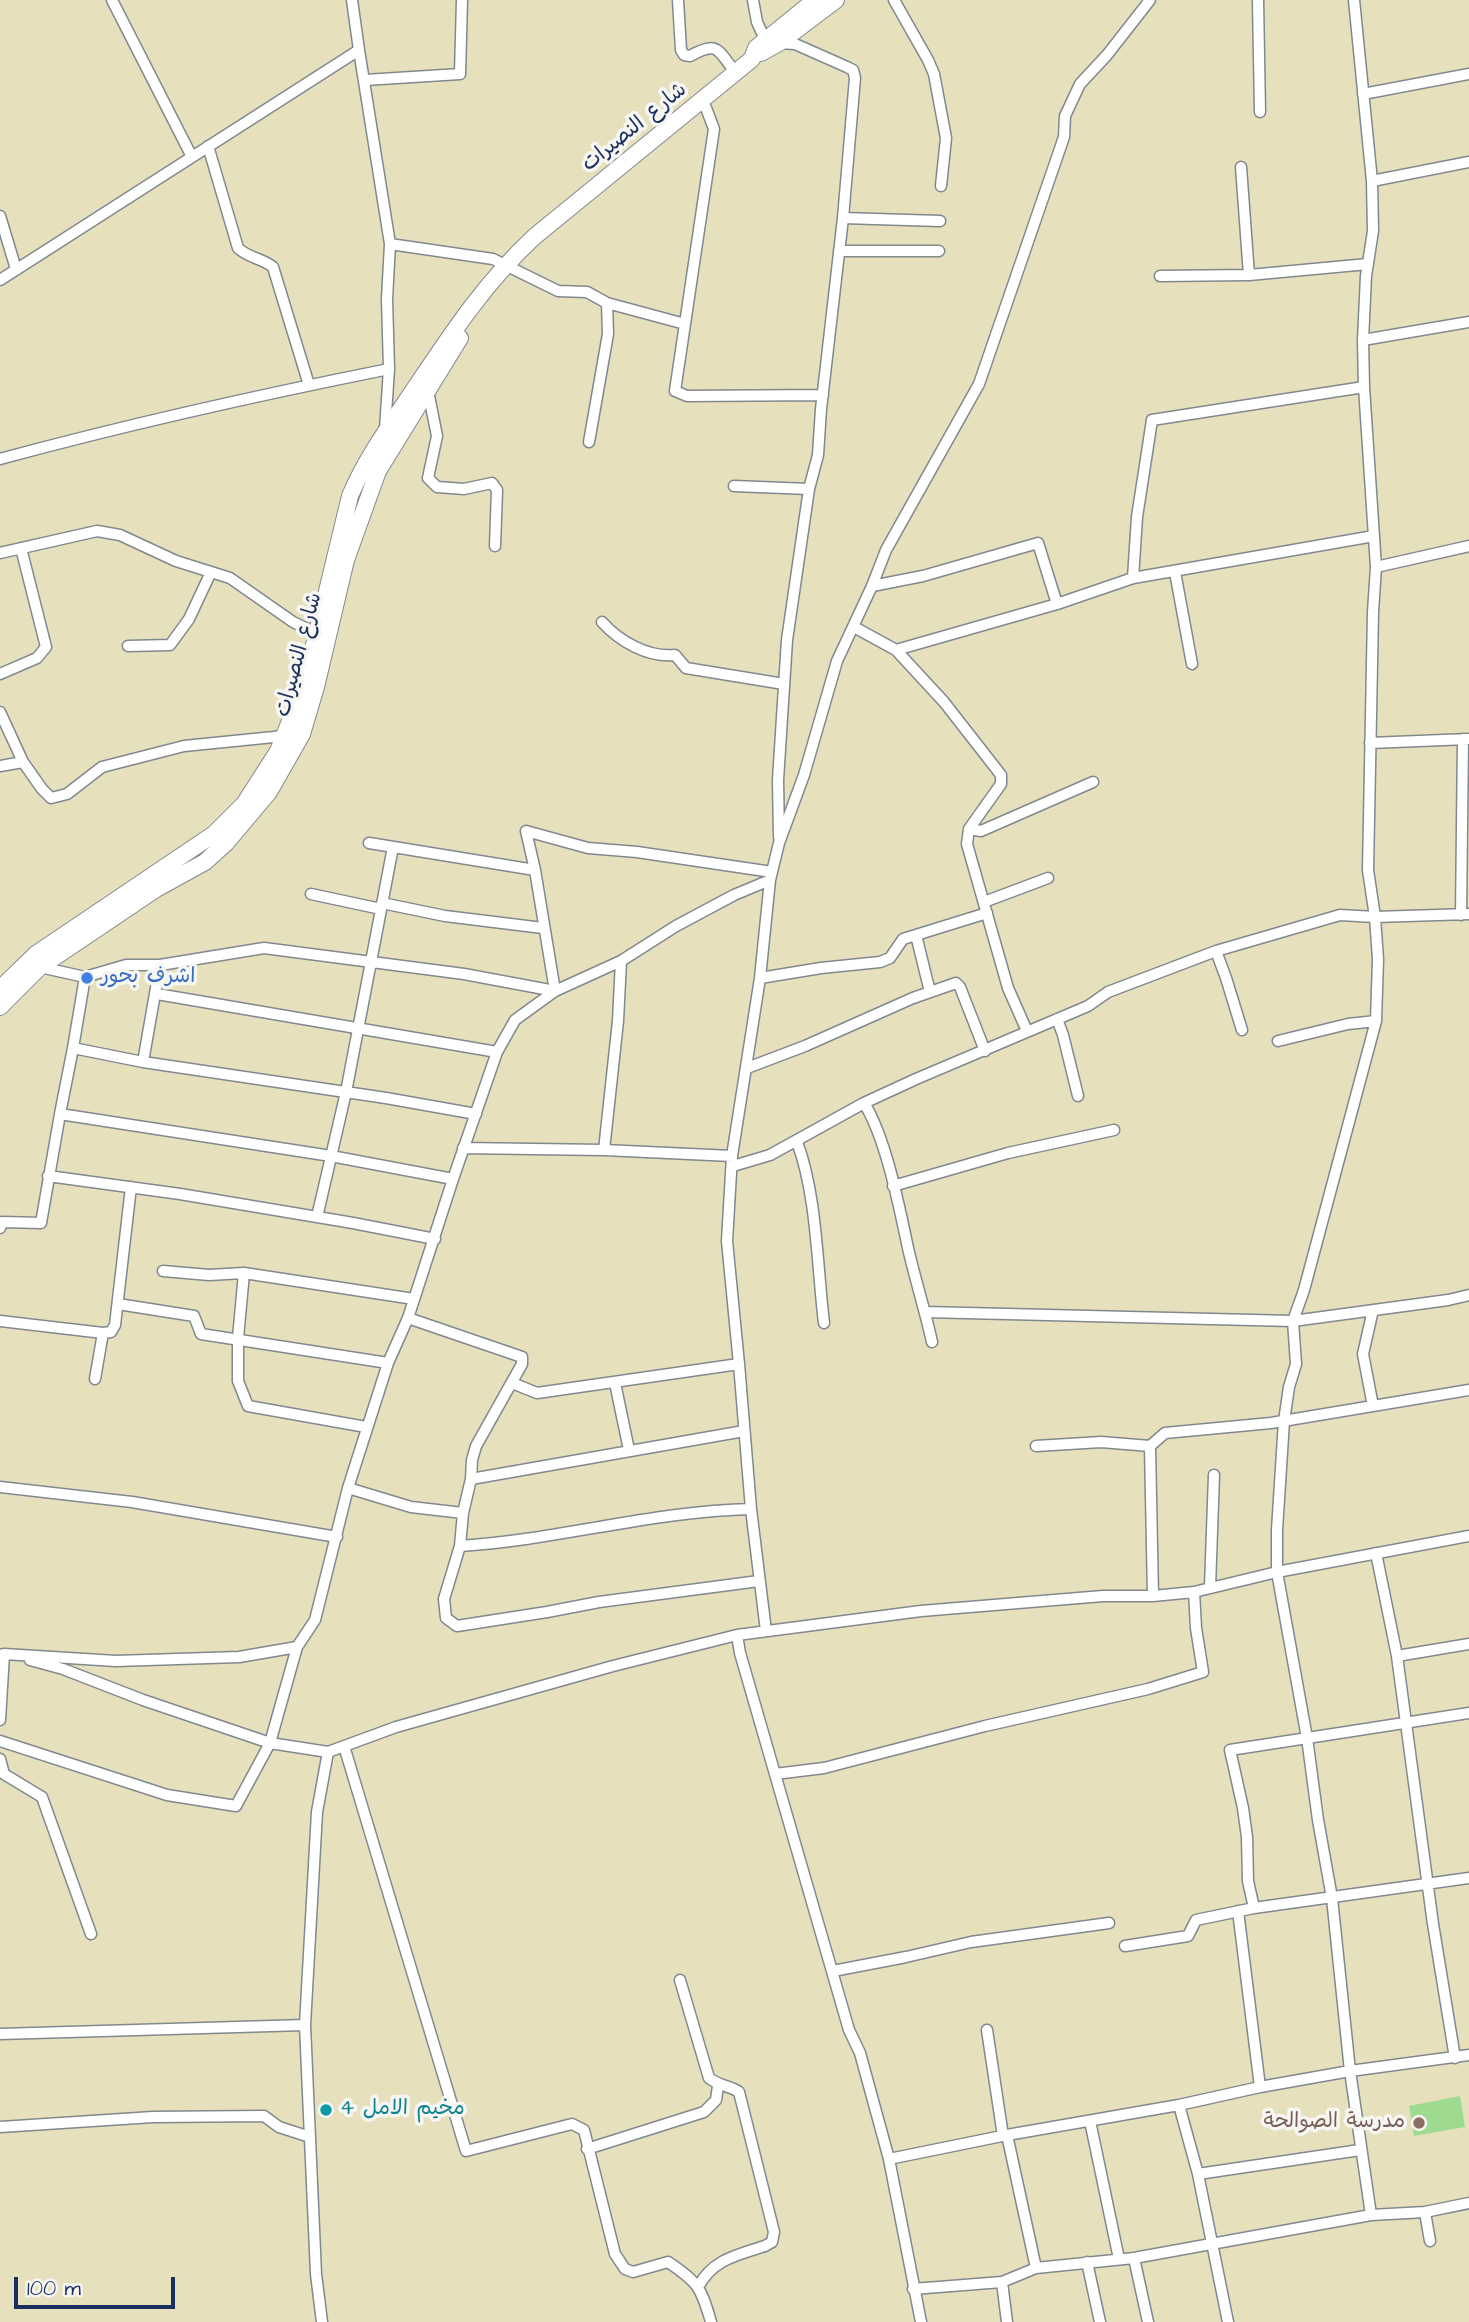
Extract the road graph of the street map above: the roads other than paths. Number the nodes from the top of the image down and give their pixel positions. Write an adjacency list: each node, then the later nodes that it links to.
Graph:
1 (112, 0): 21 (street)
2 (352, 0): 13 (street)
3 (462, 0): 16 (street)
4 (678, 0): 14 (street)
5 (753, 0): 12 (street)
6 (815, 0): 12 (main road)
7 (836, 0): 12 (main road)
8 (894, 0): 25 (street)
9 (1150, 0): 62 (street)
10 (1258, 0): 19 (street)
11 (1354, 0): 17 (street)
12 (771, 44): 14 (main road, شارع النصيرات); 27 (street)
13 (359, 50): 16 (street); 20 (street)
14 (736, 73): 18 (main road, شارع النصيرات)
15 (1469, 74): 17 (street)
16 (365, 80): 29 (street)
17 (1363, 94): 24 (street)
18 (703, 100): 33 (main road, شارع النصيرات); 41 (street)
19 (1260, 112)
20 (208, 146): 21 (street); 44 (street)
21 (192, 157): 34 (street)
22 (1469, 162): 24 (street)
23 (1241, 167): 35 (street)
24 (1372, 180): 32 (street)
25 (941, 186)
26 (0, 216): 34 (street)
27 (843, 218): 28 (street); 30 (street)
28 (940, 221)
29 (390, 244): 33 (street); 43 (street)
30 (839, 251): 31 (street); 47 (street)
31 (939, 251)
32 (1368, 264): 35 (street); 42 (street)
33 (505, 265): 38 (main road, شارع النصيرات); 39 (street)
34 (16, 269): 37 (street)
35 (1249, 275): 36 (street)
36 (1160, 276)
37 (0, 280)
38 (483, 292): 46 (main road, شارع النصيرات); 48 (main road, شارع النصيرات)
39 (607, 303): 41 (street); 49 (street)
40 (1469, 322): 42 (street)
41 (685, 324): 47 (street)
42 (1363, 340): 45 (street)
43 (389, 369): 44 (street); 48 (street)
44 (309, 385): 50 (street)
45 (1364, 387): 53 (street); 61 (street)
46 (428, 391): 54 (street); 98 (main road, شارع النصيرات)
47 (823, 395): 52 (street)
48 (384, 432): 66 (main road, شارع النصيرات)
49 (589, 442)
50 (0, 459)
51 (734, 486): 52 (street)
52 (809, 489): 71 (street)
53 (1374, 536): 58 (street); 60 (street)
54 (495, 546)
55 (1469, 546): 58 (street)
56 (21, 548): 57 (street); 59 (street); 70 (street)
57 (0, 553)
58 (1376, 567): 75 (street)
59 (211, 572): 66 (street); 67 (street)
60 (1175, 572): 61 (street); 69 (street)
61 (1133, 578): 63 (street)
62 (872, 586): 63 (street); 65 (street)
63 (1058, 604): 68 (street)
64 (602, 622): 71 (street)
65 (854, 627): 68 (street); 82 (street)
66 (316, 633): 73 (main road, شارع النصيرات)
67 (128, 646)
68 (895, 650): 79 (street)
69 (1192, 664)
70 (0, 674)
71 (784, 684): 82 (street)
72 (0, 712): 76 (street)
73 (284, 736): 76 (street); 101 (main road, شارع النصيرات)
74 (1466, 739): 75 (street); 80 (street)
75 (1370, 743): 91 (street)
76 (23, 762): 77 (street)
77 (0, 766)
78 (1093, 782): 79 (street)
79 (969, 828): 89 (street)
80 (1465, 838): 90 (street)
81 (369, 843): 83 (street)
82 (779, 843): 85 (street)
83 (393, 847): 84 (street); 88 (street)
84 (535, 870): 85 (street); 92 (street)
85 (771, 876): 95 (street); 100 (street)
86 (1048, 878): 89 (street)
87 (311, 894): 88 (street)
88 (382, 906): 92 (street); 96 (street)
89 (985, 907): 93 (street); 110 (street)
90 (1465, 914): 91 (street)
91 (1375, 917): 94 (street); 107 (street)
92 (543, 928): 102 (street)
93 (916, 935): 100 (street); 103 (street)
94 (1216, 951): 106 (street); 109 (street)
95 (621, 961): 102 (street); 125 (street)
96 (372, 963): 97 (street); 102 (street); 108 (street)
97 (160, 965): 99 (street); 104 (street)
98 (40, 967): 99 (street); 105 (main road, شارع النصيرات)
99 (85, 977): 112 (street)
100 (760, 978): 116 (street)
101 (0, 989)
102 (555, 991): 114 (street)
103 (930, 992): 113 (street); 116 (street)
104 (157, 994): 108 (street); 115 (street)
105 (0, 1007)
106 (1057, 1019): 110 (street); 118 (street)
107 (1377, 1021): 111 (street); 144 (street)
108 (358, 1028): 114 (street); 117 (street)
109 (1242, 1030)
110 (1027, 1031): 113 (street)
111 (1278, 1041)
112 (73, 1048): 115 (street); 120 (street)
113 (985, 1051): 119 (street)
114 (497, 1052): 121 (street)
115 (143, 1062): 117 (street)
116 (747, 1068): 127 (street)
117 (346, 1092): 121 (street); 126 (street)
118 (1078, 1096)
119 (864, 1103): 123 (street); 130 (street)
120 (60, 1114): 126 (street); 128 (street)
121 (476, 1114): 124 (street)
122 (1114, 1130): 130 (street)
123 (797, 1142): 127 (street); 145 (street)
124 (463, 1148): 125 (street); 129 (street)
125 (604, 1150): 127 (street)
126 (331, 1156): 129 (street); 132 (street)
127 (732, 1161): 150 (street)
128 (48, 1176): 131 (street); 133 (street)
129 (453, 1179): 134 (street)
130 (893, 1186): 141 (street)
131 (131, 1187): 132 (street); 139 (street)
132 (317, 1217): 134 (street)
133 (0, 1228)
134 (435, 1239): 138 (street)
135 (163, 1270): 136 (street)
136 (244, 1273): 138 (street); 147 (street)
137 (1469, 1295): 140 (street)
138 (414, 1299): 142 (street)
139 (118, 1304): 146 (street); 147 (street)
140 (1373, 1310): 144 (street); 155 (street)
141 (925, 1312): 144 (street); 148 (street)
142 (408, 1318): 149 (street); 153 (street)
143 (0, 1321): 146 (street)
144 (1293, 1321): 156 (street)
145 (824, 1324)
146 (103, 1333): 151 (street)
147 (238, 1338): 149 (street); 157 (street)
148 (932, 1342)
149 (388, 1363): 157 (street)
150 (739, 1364): 152 (street); 158 (street)
151 (95, 1380)
152 (615, 1382): 153 (street); 161 (street)
153 (512, 1383): 163 (street)
154 (1469, 1390): 155 (street)
155 (1373, 1406): 156 (street)
156 (1284, 1421): 160 (street); 172 (street)
157 (366, 1427): 165 (street)
158 (744, 1431): 161 (street); 166 (street)
159 (1037, 1446): 160 (street)
160 (1150, 1446): 176 (street)
161 (629, 1450): 163 (street)
162 (1214, 1475): 174 (street)
163 (471, 1479): 167 (street)
164 (0, 1487): 169 (street)
165 (348, 1488): 167 (street); 169 (street)
166 (751, 1509): 170 (street); 173 (street)
167 (463, 1513): 170 (street)
168 (1469, 1536): 171 (street)
169 (337, 1537): 180 (street)
170 (460, 1546): 173 (street)
171 (1376, 1553): 172 (street); 182 (street)
172 (1277, 1572): 174 (street); 186 (street)
173 (759, 1581): 177 (street)
174 (1210, 1587): 175 (street)
175 (1194, 1592): 176 (street); 192 (street)
176 (1153, 1596): 177 (street)
177 (766, 1631): 178 (street)
178 (737, 1635): 189 (street); 192 (street)
179 (1469, 1644): 182 (street)
180 (298, 1647): 181 (street); 188 (street)
181 (1, 1653): 184 (street); 188 (street)
182 (1396, 1656): 185 (street)
183 (1469, 1713): 185 (street)
184 (0, 1720)
185 (1406, 1723): 186 (street); 194 (street)
186 (1307, 1738): 195 (street); 196 (street)
187 (0, 1741): 188 (street)
188 (270, 1743): 190 (street)
189 (344, 1746): 190 (street); 216 (street)
190 (328, 1752): 203 (street)
191 (0, 1759): 199 (street)
192 (775, 1774): 201 (street)
193 (1469, 1878): 194 (street)
194 (1429, 1884): 195 (street); 207 (street)
195 (1332, 1898): 196 (street); 208 (street)
196 (1254, 1908): 197 (street)
197 (1238, 1911): 200 (street); 210 (street)
198 (1109, 1923): 201 (street)
199 (91, 1934)
200 (1125, 1946)
201 (833, 1971): 218 (street)
202 (680, 1980): 209 (street)
203 (305, 2025): 205 (street); 215 (street)
204 (987, 2030): 214 (street)
205 (0, 2034)
206 (1469, 2055): 207 (street)
207 (1455, 2057): 208 (street)
208 (1350, 2071): 210 (street); 217 (street)
209 (718, 2086): 216 (street); 230 (street)
210 (1259, 2087): 211 (street)
211 (1179, 2105): 212 (street); 219 (street)
212 (1090, 2121): 214 (street); 226 (street)
213 (0, 2127): 215 (street)
214 (1005, 2136): 218 (street); 228 (street)
215 (310, 2137): 232 (street)
216 (587, 2149): 230 (street)
217 (1360, 2150): 219 (street); 222 (street)
218 (889, 2159): 231 (street)
219 (1198, 2174): 224 (street)
220 (1469, 2203): 221 (street)
221 (1425, 2212): 222 (street); 223 (street)
222 (1371, 2215): 224 (street)
223 (1430, 2241)
224 (1212, 2244): 225 (street); 238 (street)
225 (1134, 2258): 226 (street); 237 (street)
226 (1119, 2259): 227 (street)
227 (1087, 2262): 228 (street); 236 (street)
228 (1036, 2268): 229 (street)
229 (1002, 2282): 231 (street); 235 (street)
230 (698, 2287): 233 (street)
231 (914, 2289): 234 (street)
232 (322, 2322)
233 (711, 2322)
234 (921, 2322)
235 (1006, 2322)
236 (1100, 2322)
237 (1148, 2322)
238 (1228, 2322)

